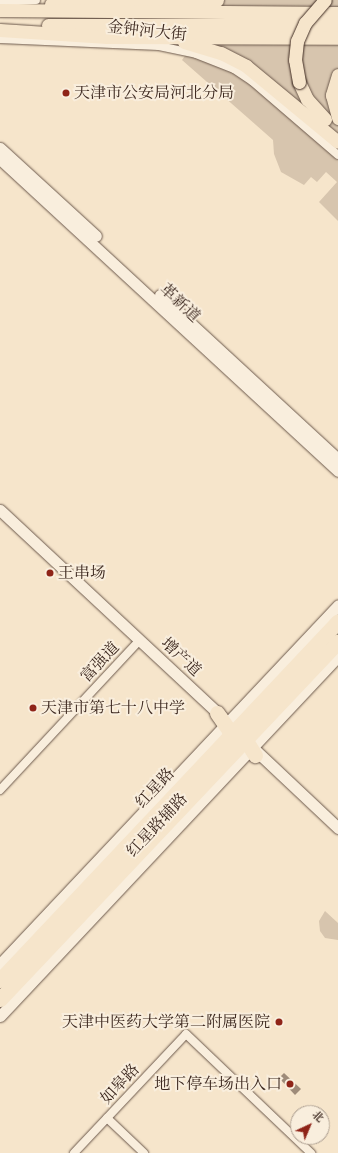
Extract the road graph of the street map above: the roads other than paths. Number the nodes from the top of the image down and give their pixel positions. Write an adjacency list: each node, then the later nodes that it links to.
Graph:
1 (36, 0): 4 (street)
2 (217, 0): 8 (main road)
3 (325, 0): 19 (main road, bridge)
4 (0, 2)
5 (0, 7): 8 (main road)
6 (0, 10): 8 (main road, 金钟河大街)
7 (338, 13): 8 (main road, 金钟河大街)
8 (69, 19): 9 (main road, 金钟河大街); 10 (main road, 金钟河大街); 11 (main road); 13 (main road)
9 (338, 25)
10 (0, 26)
11 (0, 30)
12 (0, 34): 16 (main road)
13 (143, 37): 14 (main road); 20 (main road)
14 (338, 38)
15 (0, 40): 16 (street, 金钟河大街)
16 (45, 41): 22 (street, 金钟河大街)
17 (338, 75): 18 (main road)
18 (338, 118)
19 (338, 133)
20 (338, 142)
21 (0, 148): 24 (street, 革新道)
22 (338, 155)
23 (0, 159): 25 (street, 革新道)
24 (338, 459)
25 (338, 471)
26 (0, 510): 31 (street, 增产道)
27 (0, 516): 31 (street, 增产道)
28 (338, 605): 34 (street, 红星路辅路)
29 (338, 621): 33 (highway)
30 (338, 641): 33 (highway)
31 (138, 642): 34 (street, 增产道); 35 (street, 富强道)
32 (338, 656): 34 (street, 红星路辅路)
33 (253, 719): 34 (highway)
34 (238, 738): 36 (street, 增产道); 37 (street, 增产道); 38 (street, 红星路辅路); 39 (highway, 红星路); 40 (highway, 红星路); 41 (street, 红星路辅路)
35 (0, 790)
36 (338, 828)
37 (338, 834)
38 (0, 964)
39 (0, 980)
40 (0, 999)
41 (0, 1016)
42 (107, 1118): 43 (street, 如皋路); 44 (street); 45 (street, 如皋路)
43 (74, 1153)
44 (144, 1153)
45 (311, 1153)

